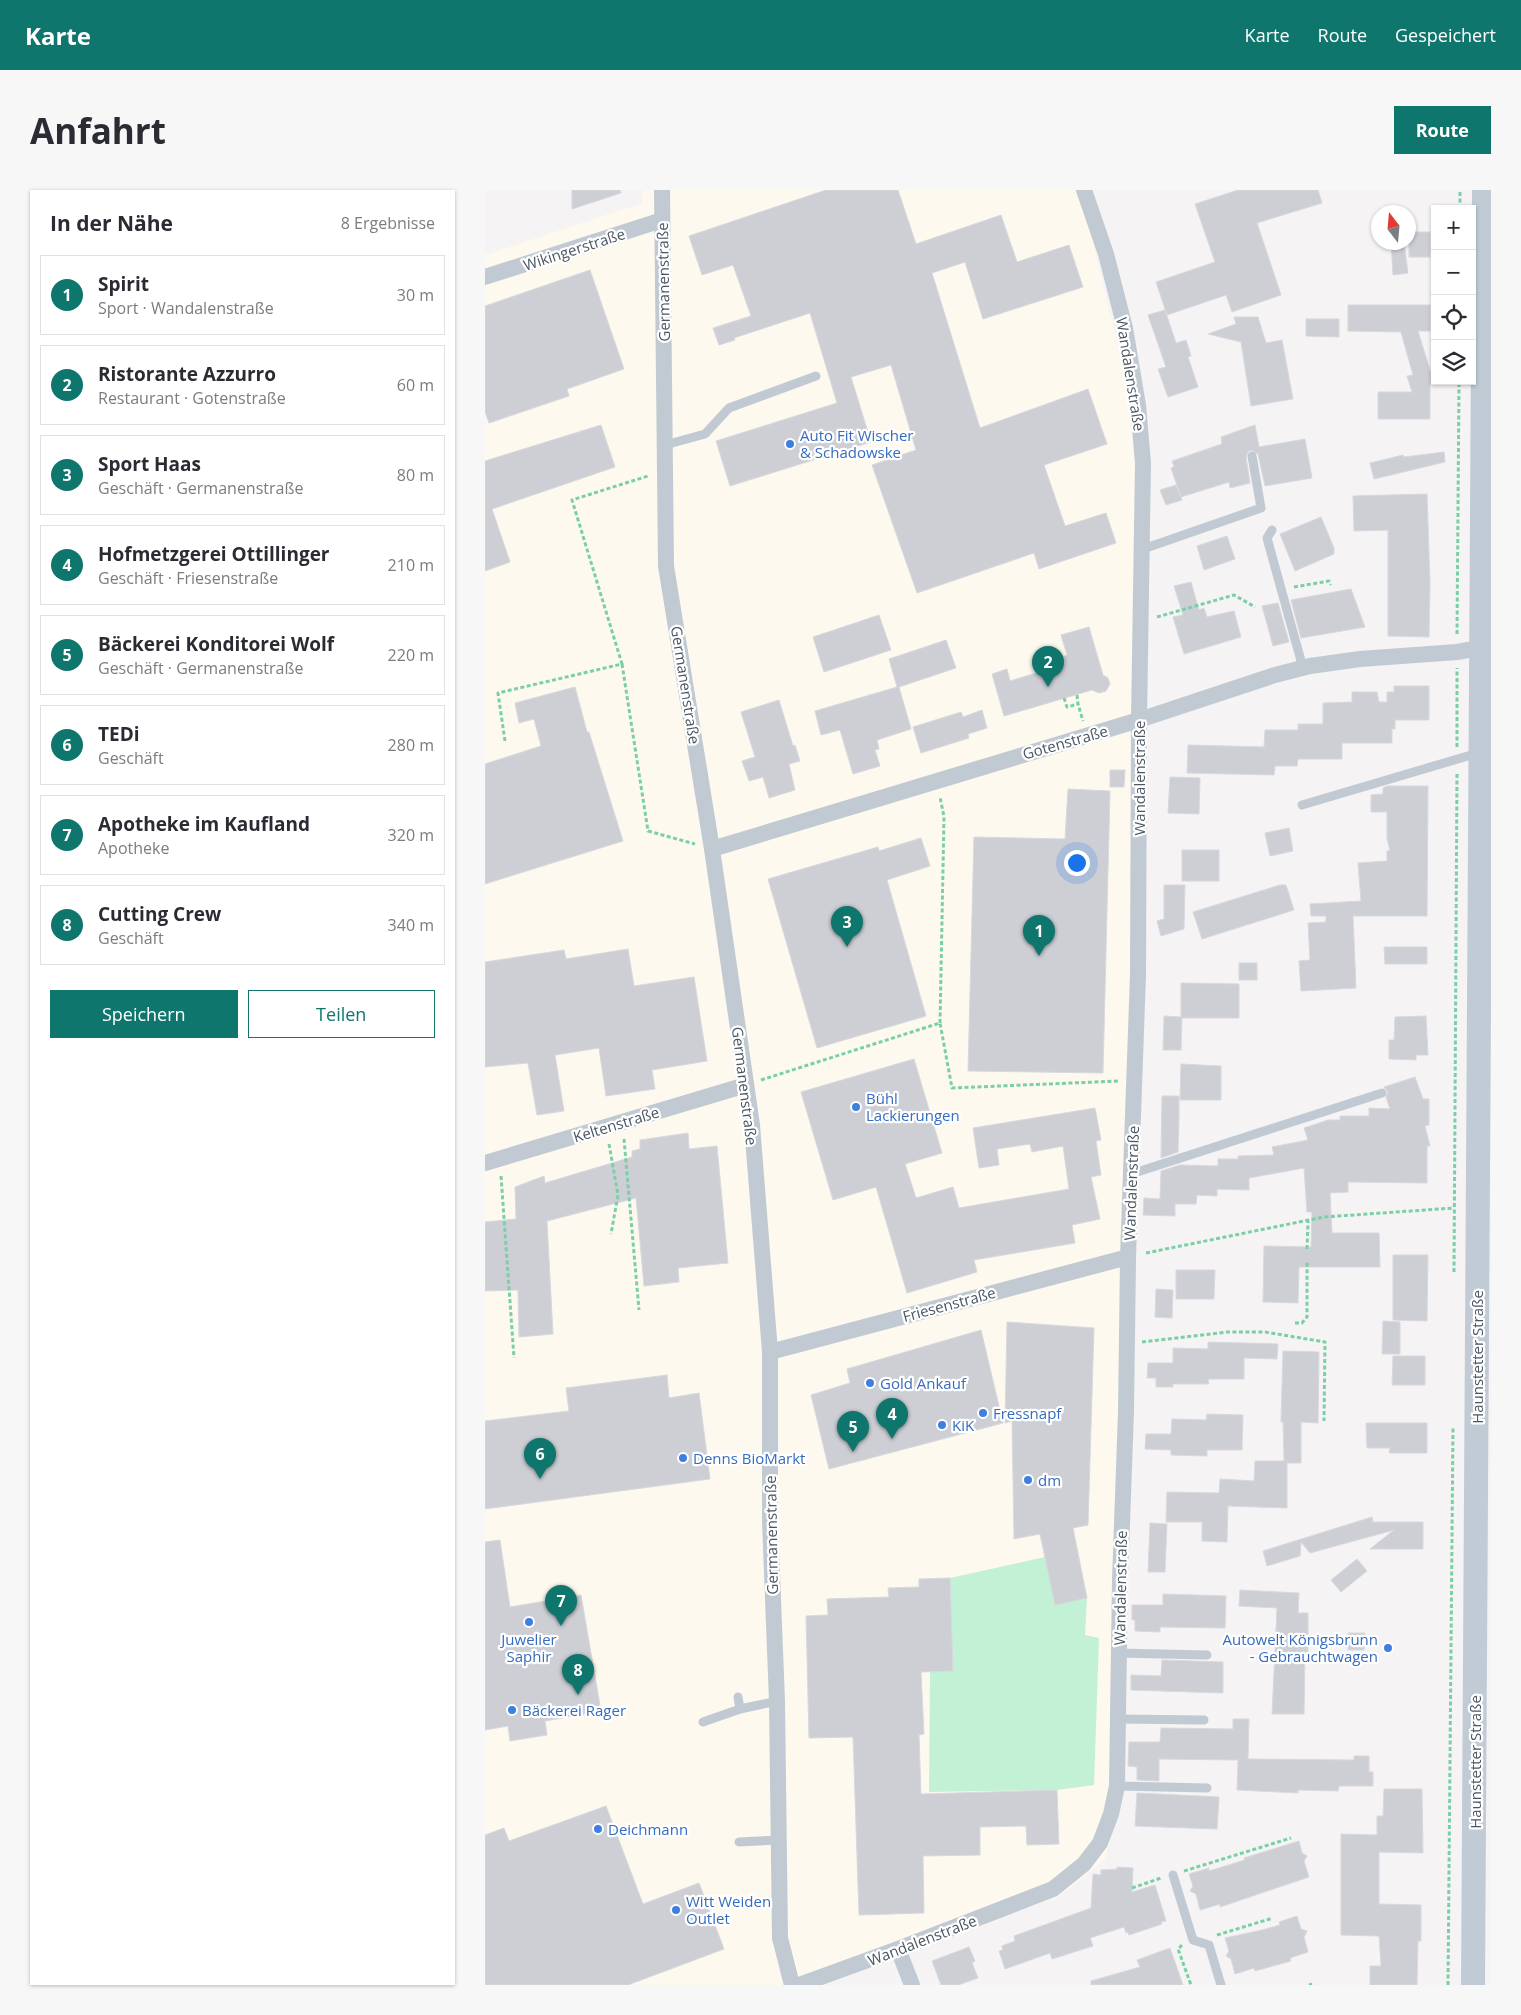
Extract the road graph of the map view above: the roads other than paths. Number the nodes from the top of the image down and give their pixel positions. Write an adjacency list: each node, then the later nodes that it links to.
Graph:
1 (662, 190): 4 (street, Germanenstraße)
2 (1084, 190): 11 (street, Wandalenstraße)
3 (1484, 190): 6 (main road, Haunstetter Straße)
4 (662, 220): 5 (street, Wikingerstraße); 8 (street, Germanenstraße)
5 (485, 277)
6 (1487, 306): 12 (main road, Haunstetter Straße)
7 (816, 376): 8 (lane)
8 (665, 444): 17 (street, Germanenstraße)
9 (1252, 456): 11 (lane)
10 (1272, 530): 13 (lane)
11 (1143, 549): 14 (street, Wandalenstraße)
12 (1486, 647): 13 (street, Gotenstraße); 15 (main road, Haunstetter Straße)
13 (1303, 668): 14 (street, Gotenstraße)
14 (1139, 720): 17 (street, Gotenstraße); 21 (street, Wandalenstraße)
15 (1481, 752): 16 (lane); 24 (main road, Haunstetter Straße)
16 (1302, 805)
17 (712, 849): 18 (street, Germanenstraße)
18 (746, 1085): 20 (street, Keltenstraße); 23 (street, Germanenstraße)
19 (1382, 1093): 21 (lane)
20 (492, 1161)
21 (1131, 1174): 22 (street, Wandalenstraße)
22 (1128, 1257): 23 (street, Friesenstraße); 25 (street, Wandalenstraße)
23 (769, 1352): 28 (street, Germanenstraße)
24 (1484, 1458): 43 (main road, Haunstetter Straße)
25 (1118, 1652): 26 (lane); 30 (street, Wandalenstraße)
26 (1207, 1655)
27 (738, 1697): 29 (lane)
28 (777, 1701): 29 (lane); 35 (street, Germanenstraße)
29 (740, 1708): 32 (lane)
30 (1118, 1719): 31 (lane); 33 (street, Wandalenstraße)
31 (1204, 1720)
32 (703, 1722)
33 (1117, 1786): 34 (lane); 38 (street, Wandalenstraße)
34 (1207, 1788)
35 (779, 1840): 36 (lane); 39 (street, Germanenstraße)
36 (739, 1842)
37 (1173, 1875): 42 (lane)
38 (898, 1949): 40 (street, Wandalenstraße); 41 (street)
39 (792, 1985)
40 (799, 1985)
41 (912, 1985)
42 (1221, 1985)
43 (1473, 1985)

